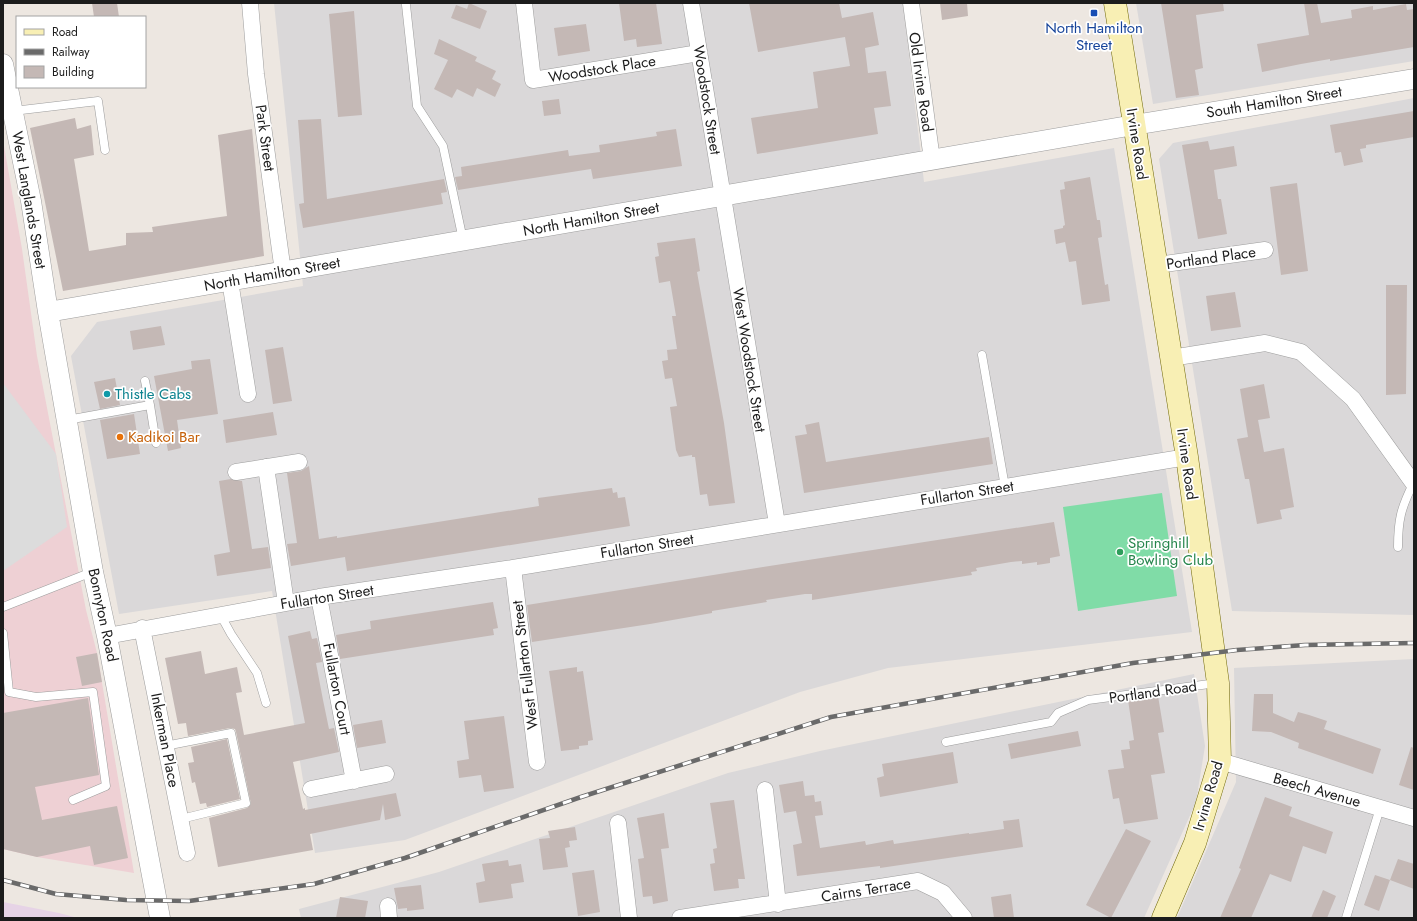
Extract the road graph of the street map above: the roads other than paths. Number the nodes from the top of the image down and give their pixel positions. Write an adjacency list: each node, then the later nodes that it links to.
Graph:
1 (250, 3): 18 (street, Park Street)
2 (524, 3): 7 (street, Woodstock Place)
3 (691, 3): 7 (street, Woodstock Street)
4 (911, 3): 13 (street, Old Irvine Road)
5 (1115, 3): 11 (main road, Irvine Road)
6 (406, 5): 15 (lane)
7 (699, 53): 14 (street, Woodstock Street)
8 (3, 64): 10 (street, West Langlands Street)
9 (1414, 79): 11 (street, South Hamilton Street)
10 (13, 111): 12 (lane); 20 (street, West Langlands Street)
11 (1134, 125): 13 (street, North Hamilton Street); 17 (main road, Irvine Road)
12 (105, 150)
13 (932, 160): 14 (street, North Hamilton Street)
14 (722, 196): 15 (street, North Hamilton Street); 34 (street, West Woodstock Street)
15 (464, 241): 18 (street, North Hamilton Street)
16 (1265, 250): 17 (street, Portland Place)
17 (1156, 266): 22 (main road, Irvine Road)
18 (283, 272): 19 (street, North Hamilton Street)
19 (230, 281): 20 (street, North Hamilton Street); 24 (street)
20 (48, 312): 26 (street, Bonnyton Road)
21 (982, 355): 33 (lane)
22 (1171, 358): 28 (main road, Irvine Road); 32 (street)
23 (145, 380): 25 (lane)
24 (248, 394)
25 (150, 405): 26 (lane); 27 (lane)
26 (67, 420): 37 (street, Bonnyton Road)
27 (156, 444)
28 (1187, 457): 33 (street, Fullarton Street); 45 (main road, Irvine Road)
29 (299, 462): 30 (street)
30 (266, 467): 31 (street); 39 (street)
31 (236, 472)
32 (1413, 484): 35 (lane)
33 (1005, 487): 34 (street, Fullarton Street)
34 (777, 524): 36 (street, Fullarton Street)
35 (1398, 547)
36 (513, 568): 38 (street, Fullarton Street); 50 (street, West Fullarton Street)
37 (93, 572): 40 (lane); 44 (street, Bonnyton Road)
38 (320, 597): 39 (street, Fullarton Street); 52 (street, Fullarton Court)
39 (286, 603): 41 (street, Fullarton Street)
40 (3, 607)
41 (220, 614): 42 (street, Fullarton Street); 46 (lane)
42 (142, 628): 44 (street, Fullarton Street); 48 (street, Inkerman Place)
43 (3, 633): 55 (lane)
44 (107, 636): 62 (street, Bonnyton Road)
45 (1218, 683): 47 (lane, Portland Road); 49 (main road, Irvine Road)
46 (266, 703)
47 (946, 742)
48 (166, 746): 58 (street, Inkerman Place); 58 (lane)
49 (1220, 761): 56 (street, Beech Avenue); 66 (main road, Irvine Road)
50 (536, 762)
51 (386, 774): 52 (street)
52 (354, 781): 53 (street)
53 (311, 789)
54 (765, 790): 61 (street)
55 (73, 800)
56 (1380, 808): 57 (street, Beech Avenue); 67 (lane)
57 (1414, 818)
58 (180, 819): 60 (street, Inkerman Place)
59 (618, 823): 63 (street)
60 (187, 853)
61 (778, 904): 64 (street, Cairns Terrace); 65 (street, Cairns Terrace)
62 (160, 918)
63 (629, 918)
64 (680, 918)
65 (964, 918)
66 (1163, 918)
67 (1346, 918)

